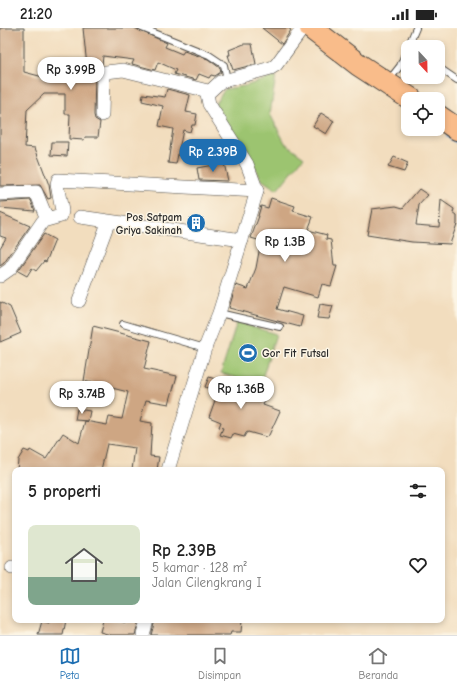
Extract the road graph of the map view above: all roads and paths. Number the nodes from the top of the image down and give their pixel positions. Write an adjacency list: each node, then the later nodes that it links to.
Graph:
1 (142, 28): 6 (lane)
2 (303, 28): 6 (street)
3 (310, 28): 8 (highway)
4 (416, 28): 8 (lane)
5 (445, 72): 7 (lane)
6 (227, 80): 9 (street)
7 (457, 80)
8 (386, 83): 10 (highway)
9 (208, 91): 11 (street); 14 (street)
10 (401, 93)
11 (102, 116)
12 (445, 121): 13 (highway)
13 (457, 129)
14 (257, 191): 17 (street); 19 (street)
15 (0, 194): 17 (street)
16 (80, 218): 18 (street)
17 (47, 219): 20 (street)
18 (108, 223): 19 (street); 21 (street)
19 (242, 240): 22 (street)
20 (0, 276)
21 (79, 301)
22 (219, 313): 24 (lane); 25 (street)
23 (123, 324): 25 (lane)
24 (280, 327)
25 (205, 348): 26 (street)
26 (169, 467)
27 (146, 623): 28 (street)
28 (143, 635)

